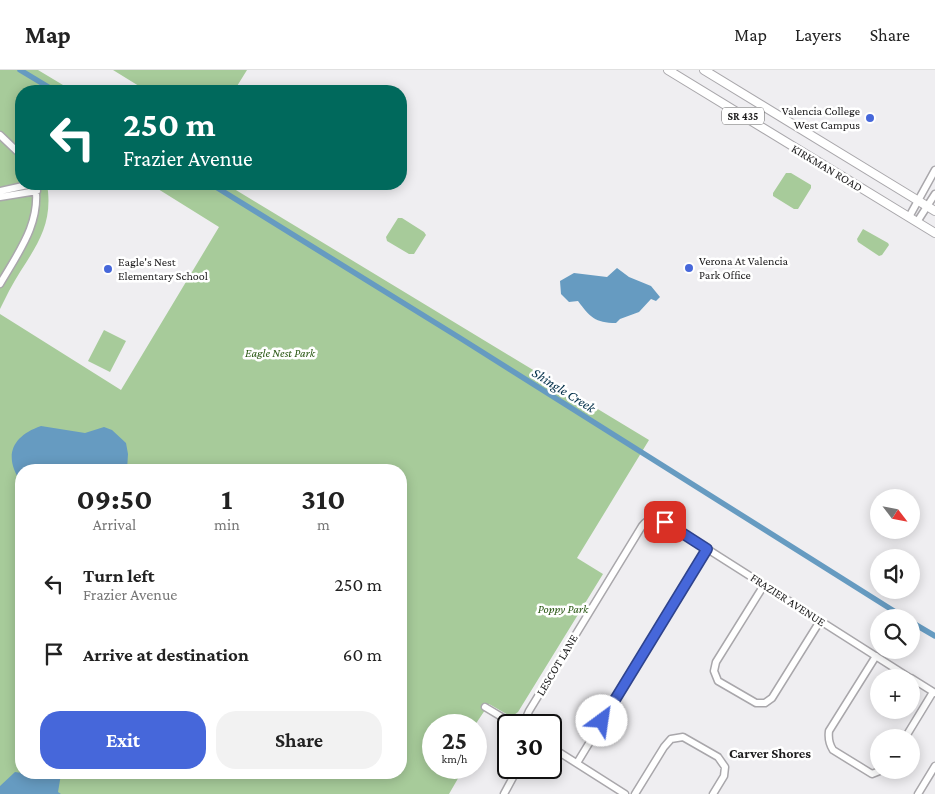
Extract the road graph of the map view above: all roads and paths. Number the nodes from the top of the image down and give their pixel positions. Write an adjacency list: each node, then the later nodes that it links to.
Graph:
1 (668, 70): 14 (main road, KIRKMAN ROAD / SR 435)
2 (704, 70): 11 (main road, KIRKMAN ROAD / SR 435)
3 (0, 135): 4 (street)
4 (15, 149)
5 (935, 170): 11 (street)
6 (15, 188): 7 (street)
7 (0, 191)
8 (37, 191): 10 (street); 17 (street)
9 (935, 194): 12 (street)
10 (0, 197)
11 (918, 201): 12 (main road, KIRKMAN ROAD / SR 435); 14 (street)
12 (927, 206): 13 (main road, KIRKMAN ROAD / SR 435); 15 (street)
13 (935, 211)
14 (908, 217): 15 (main road, KIRKMAN ROAD / SR 435)
15 (917, 222): 16 (main road, KIRKMAN ROAD / SR 435)
16 (935, 233)
17 (0, 284)
18 (665, 522): 19 (street, FRAZIER AVENUE); 30 (street, LESCOT LANE)
19 (707, 549): 20 (street, FRAZIER AVENUE); 33 (street)
20 (764, 584): 21 (street, FRAZIER AVENUE); 21 (street)
21 (820, 621): 22 (street, FRAZIER AVENUE)
22 (870, 652)
23 (874, 659): 35 (street)
24 (881, 659): 25 (street, FRAZIER AVENUE)
25 (897, 669)
26 (920, 684): 27 (street, FRAZIER AVENUE)
27 (934, 693): 31 (street)
28 (485, 707): 29 (street)
29 (497, 714)
30 (528, 714)
31 (911, 729)
32 (562, 754): 33 (street)
33 (577, 763): 38 (street)
34 (935, 766): 41 (street)
35 (870, 773)
36 (512, 779): 37 (street)
37 (504, 794)
38 (625, 794)
39 (635, 794): 40 (street)
40 (713, 794)
41 (918, 794)

